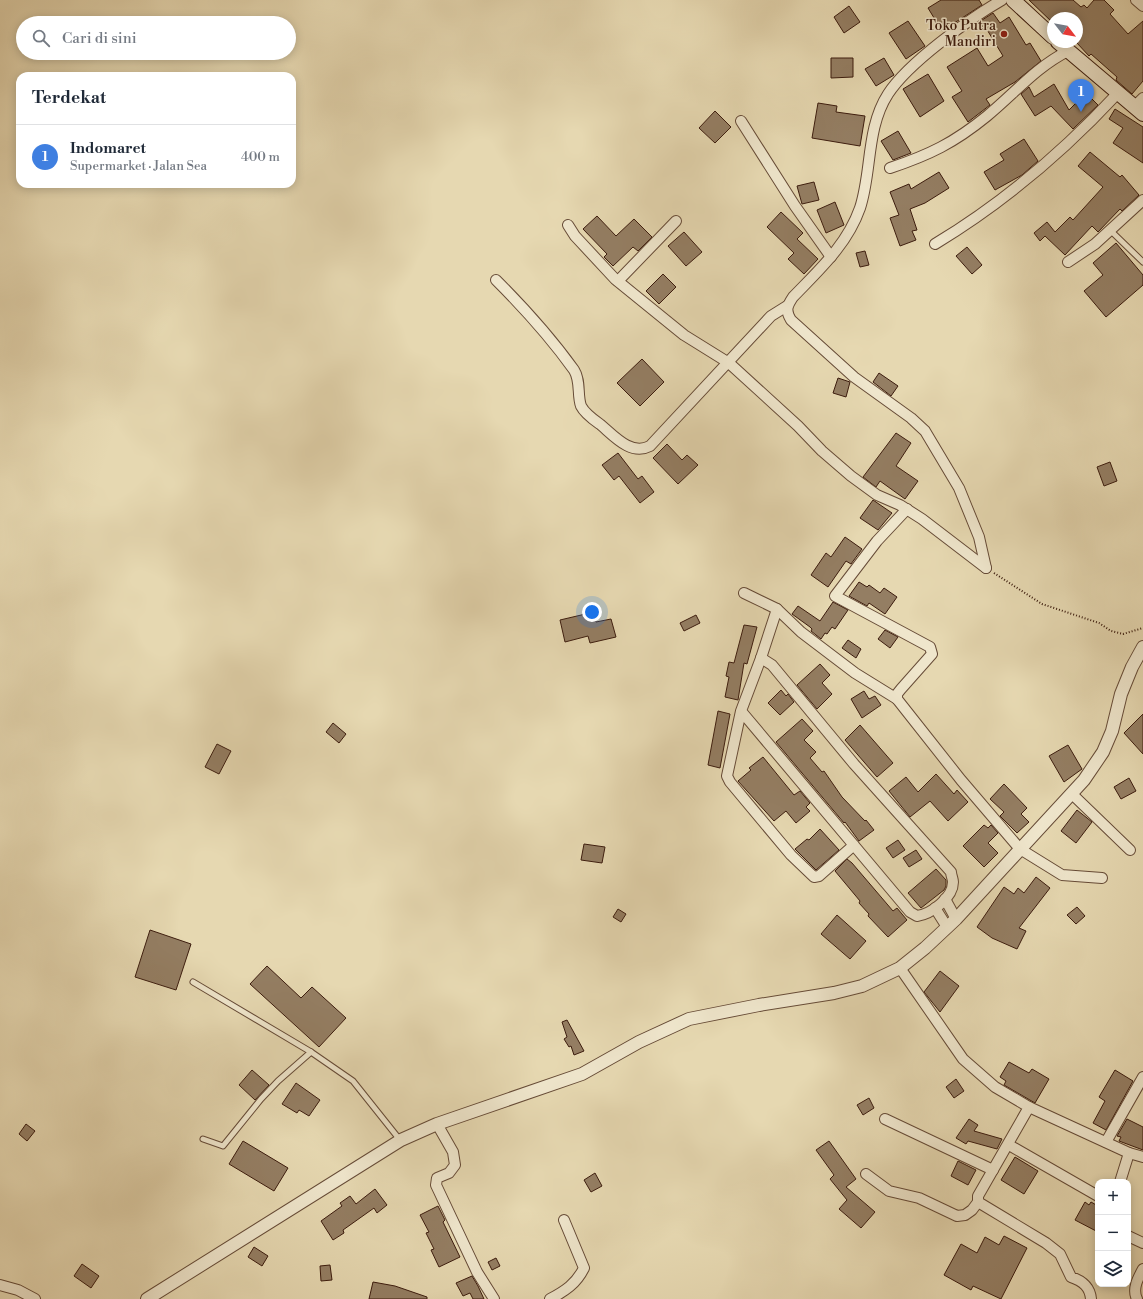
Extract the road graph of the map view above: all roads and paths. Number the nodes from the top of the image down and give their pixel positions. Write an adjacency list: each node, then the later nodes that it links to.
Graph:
1 (1002, 0): 17 (street)
2 (1013, 0): 5 (main road)
3 (1136, 0): 4 (street)
4 (1143, 6)
5 (1047, 31)
6 (1062, 48): 11 (street)
7 (1064, 48): 8 (main road)
8 (1117, 94): 9 (main road); 16 (street)
9 (1140, 106)
10 (741, 121): 17 (street)
11 (890, 168)
12 (1143, 200): 15 (street)
13 (676, 221): 21 (street)
14 (568, 225): 21 (street)
15 (1111, 231): 18 (street); 19 (lane)
16 (935, 244)
17 (831, 257): 22 (street)
18 (1068, 262)
19 (1143, 262)
20 (496, 280): 23 (street)
21 (618, 281): 23 (street)
22 (787, 306): 23 (street); 25 (street)
23 (729, 362): 24 (street)
24 (906, 509): 25 (street); 31 (street)
25 (986, 568): 28 (path)
26 (744, 593): 27 (street)
27 (777, 609): 30 (street); 31 (street)
28 (1143, 628)
29 (1143, 647): 33 (street)
30 (761, 658): 32 (street); 38 (street)
31 (897, 699): 35 (street)
32 (741, 710): 34 (street); 34 (street)
33 (1072, 794): 35 (street); 36 (street)
34 (854, 845): 39 (street)
35 (1020, 849): 37 (street); 40 (street)
36 (1130, 850)
37 (1102, 878)
38 (945, 899): 39 (street); 40 (street)
39 (935, 908): 40 (street)
40 (952, 923): 41 (street)
41 (900, 968): 45 (street); 47 (street)
42 (193, 982): 43 (lane)
43 (311, 1052): 48 (lane); 49 (lane)
44 (1143, 1077): 50 (street)
45 (1029, 1107): 50 (street); 51 (street)
46 (885, 1119): 54 (street)
47 (437, 1124): 49 (street); 66 (street)
48 (203, 1139)
49 (400, 1140): 65 (street)
50 (1106, 1142): 52 (street)
51 (1009, 1145): 54 (street); 57 (street)
52 (1129, 1153): 53 (street); 56 (street)
53 (1143, 1157)
54 (993, 1170): 58 (street)
55 (866, 1174): 58 (street)
56 (1121, 1179)
57 (1095, 1194)
58 (978, 1202): 68 (street)
59 (564, 1220): 67 (street)
60 (1131, 1237): 61 (street)
61 (1143, 1243)
62 (1143, 1269): 69 (street)
63 (0, 1284): 64 (street)
64 (35, 1299)
65 (147, 1299)
66 (494, 1299)
67 (550, 1299)
68 (1091, 1299)
69 (1137, 1299)

